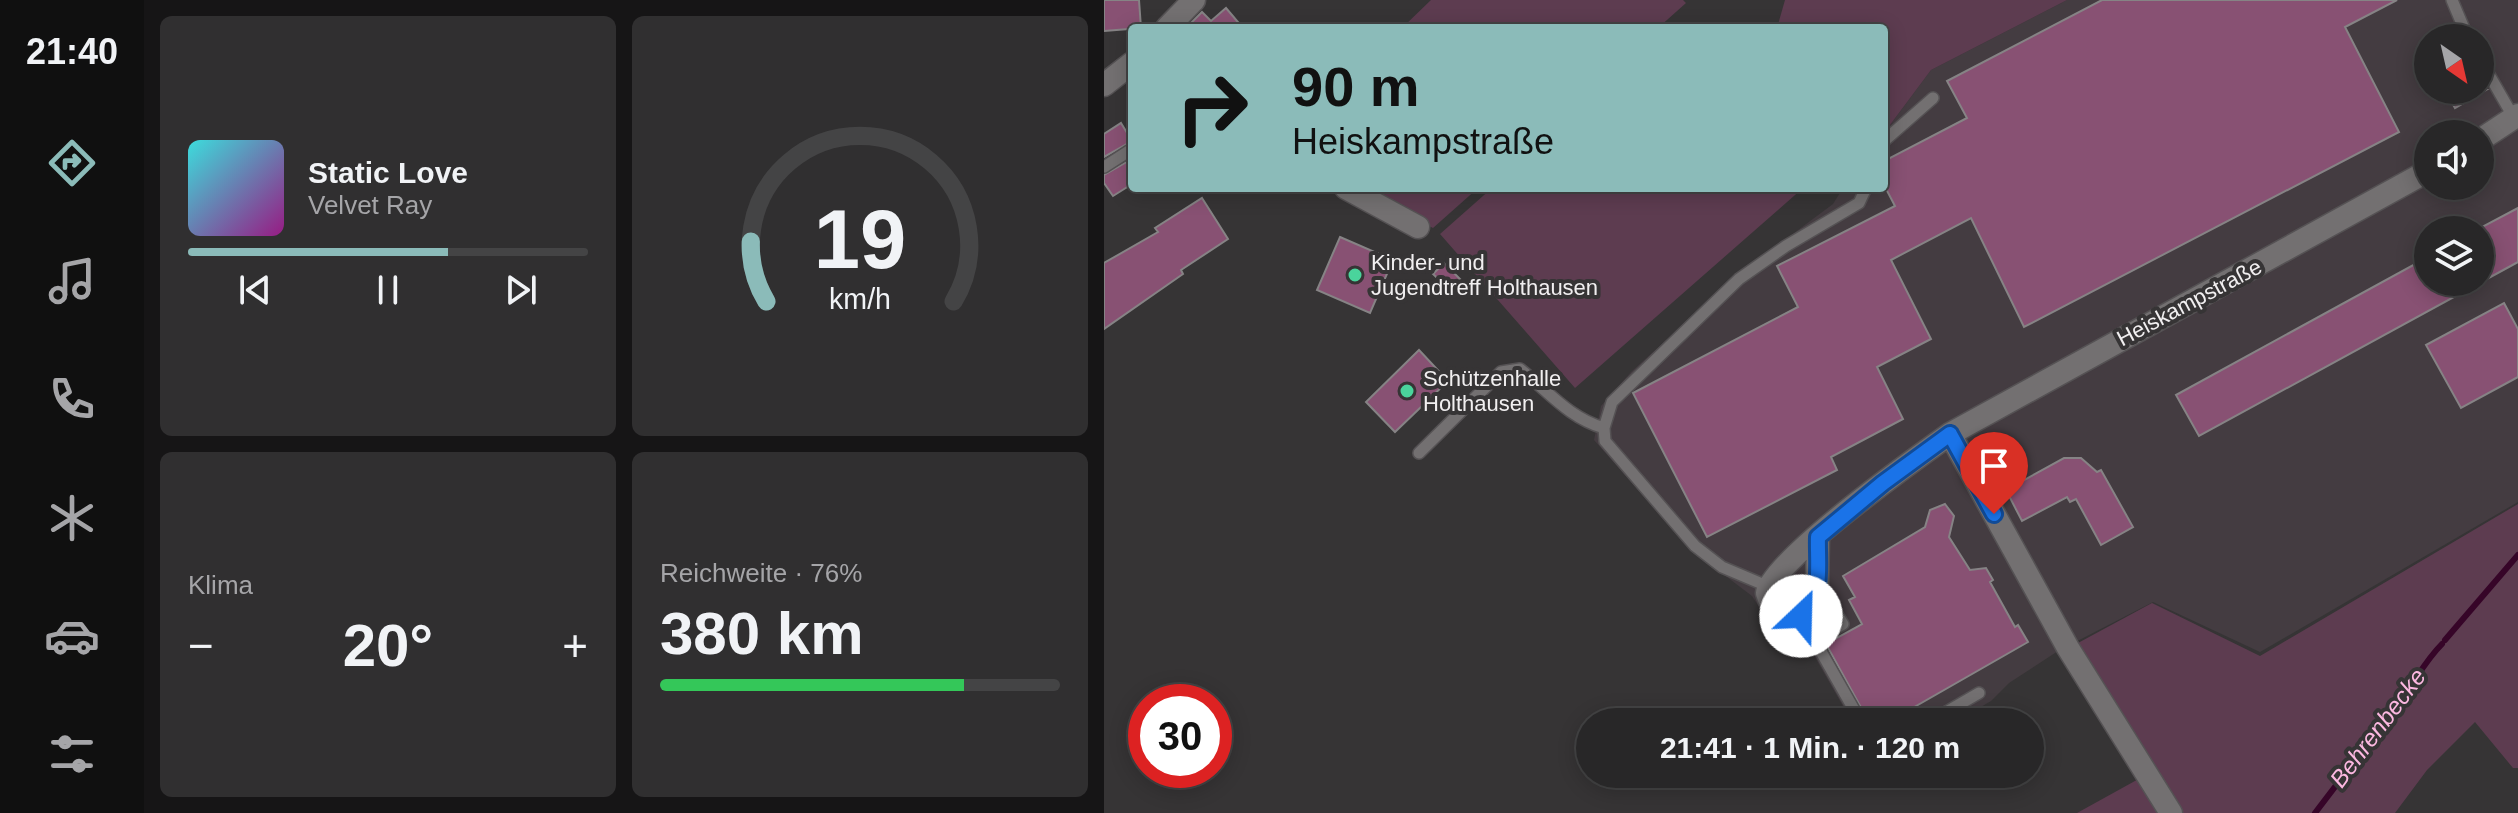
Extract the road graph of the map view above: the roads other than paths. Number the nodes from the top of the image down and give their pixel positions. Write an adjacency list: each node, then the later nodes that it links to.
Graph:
1 (1194, 0): 3 (street)
2 (2452, 0): 4 (lane)
3 (1171, 24)
4 (2462, 24)
5 (1128, 66): 7 (street)
6 (2494, 82): 9 (lane)
7 (1104, 85)
8 (1933, 98): 11 (lane)
9 (2516, 117): 10 (street)
10 (2494, 131)
11 (1888, 137)
12 (1128, 152): 13 (lane)
13 (1104, 167)
14 (2414, 179): 19 (street, Heiskampstraße)
15 (1353, 192): 17 (street)
16 (1864, 192): 18 (lane)
17 (1418, 227)
18 (1604, 428): 20 (lane); 22 (lane)
19 (1950, 434): 21 (street, Heiskampstraße); 27 (street)
20 (1419, 453)
21 (1818, 537): 22 (street, Heiskampstraße); 23 (street)
22 (1767, 586): 23 (street)
23 (1814, 600): 25 (lane)
24 (1979, 693): 26 (lane)
25 (1853, 708)
26 (1953, 708)
27 (2171, 813)

